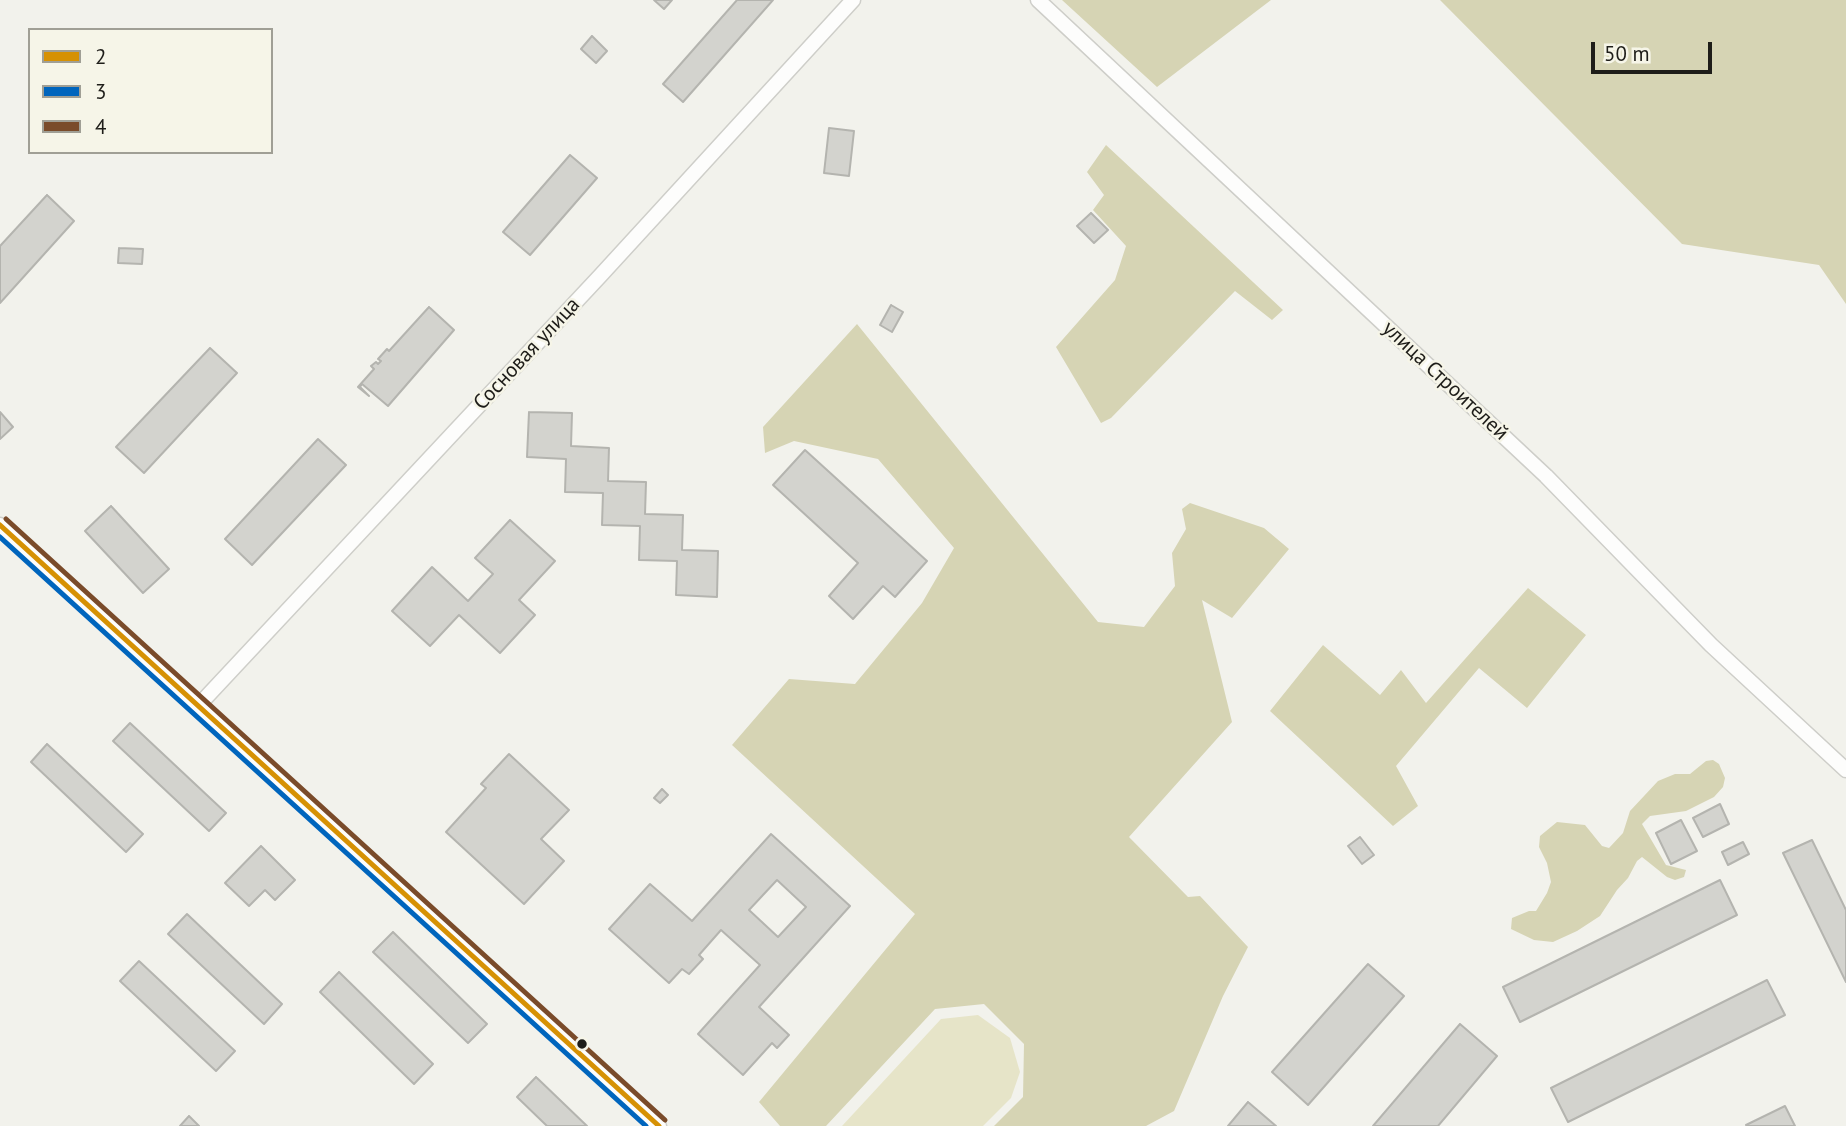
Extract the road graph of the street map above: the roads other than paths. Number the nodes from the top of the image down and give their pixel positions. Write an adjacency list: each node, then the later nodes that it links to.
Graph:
1 (852, 0): 4 (street, Сосновая улица)
2 (1038, 0): 5 (street, улица Строителей)
3 (0, 525): 4 (street)
4 (198, 706): 6 (street)
5 (1846, 770)
6 (659, 1126)

